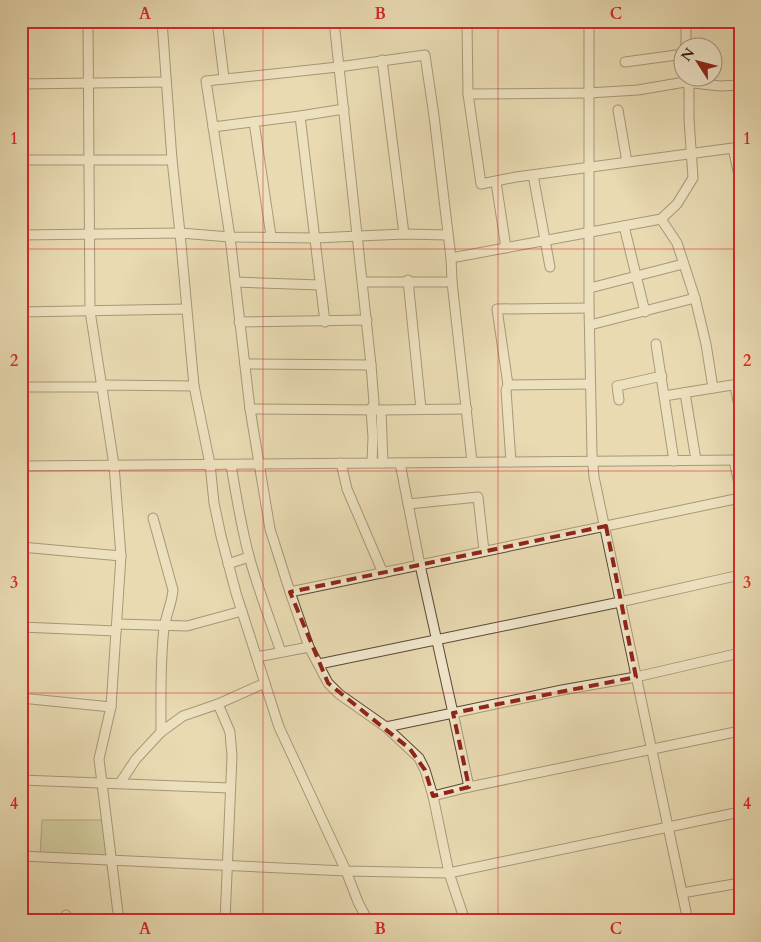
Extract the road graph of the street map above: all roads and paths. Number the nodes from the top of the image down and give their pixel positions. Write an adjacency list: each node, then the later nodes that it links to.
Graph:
1 (88, 21): 14 (street)
2 (162, 21): 15 (street)
3 (217, 21): 13 (street)
4 (334, 21): 12 (street)
5 (467, 21): 22 (street)
6 (589, 21): 21 (street)
7 (686, 21): 8 (street)
8 (686, 38)
9 (674, 55): 11 (street)
10 (382, 60): 12 (street); 42 (street); 44 (street)
11 (625, 62)
12 (338, 67): 13 (street); 23 (street)
13 (224, 78): 27 (street)
14 (89, 82): 15 (street); 17 (street); 29 (street)
15 (166, 82): 31 (street)
16 (674, 82): 21 (street)
17 (21, 84)
18 (740, 85): 19 (street)
19 (724, 86)
20 (689, 88): 28 (street)
21 (588, 93): 22 (street); 33 (street)
22 (468, 94): 36 (street)
23 (344, 109): 25 (street); 47 (street)
24 (618, 110): 32 (street)
25 (300, 116): 26 (street); 48 (street)
26 (254, 122): 27 (street); 45 (street)
27 (213, 127): 46 (street)
28 (691, 154): 32 (street); 35 (street); 37 (street)
29 (88, 159): 30 (street); 31 (street); 41 (street)
30 (21, 160)
31 (172, 160): 40 (street)
32 (626, 162): 33 (street)
33 (589, 167): 34 (street); 39 (street)
34 (533, 175): 36 (street); 49 (street)
35 (740, 180)
36 (496, 182): 50 (street)
37 (662, 219): 38 (street); 52 (street)
38 (624, 226): 39 (street); 54 (street)
39 (589, 232): 49 (street); 60 (street)
40 (180, 233): 41 (street); 46 (street); 63 (street)
41 (90, 234): 43 (street); 64 (street)
42 (404, 234): 44 (street); 47 (street)
43 (21, 235)
44 (447, 235): 51 (street)
45 (271, 236): 46 (street); 48 (street)
46 (230, 237): 56 (street)
47 (357, 237): 48 (street); 57 (street)
48 (315, 238): 59 (street)
49 (544, 240): 50 (street); 53 (street)
50 (506, 248): 51 (street)
51 (451, 258): 58 (street)
52 (683, 264): 54 (street); 61 (street)
53 (550, 267)
54 (637, 276): 60 (street); 66 (street)
55 (408, 280): 57 (street); 58 (street); 86 (street)
56 (235, 282): 59 (street); 68 (street)
57 (363, 282): 67 (street)
58 (452, 282): 87 (street)
59 (320, 285): 69 (street)
60 (590, 288): 62 (street)
61 (695, 298): 66 (street); 81 (street)
62 (589, 308): 70 (street); 76 (street)
63 (186, 309): 64 (street); 77 (street)
64 (90, 311): 65 (street); 80 (street)
65 (21, 312)
66 (645, 312): 70 (street)
67 (367, 320): 69 (street); 73 (street)
68 (239, 322): 69 (street); 72 (street)
69 (325, 322)
70 (590, 325): 75 (street)
71 (656, 344): 74 (street)
72 (245, 364): 73 (street); 85 (street)
73 (371, 365): 88 (street)
74 (662, 376): 83 (street); 84 (street)
75 (590, 384): 76 (street); 93 (street)
76 (508, 385): 97 (street)
77 (194, 386): 80 (street); 102 (street)
78 (737, 386): 81 (street); 90 (street)
79 (21, 387): 80 (street)
80 (103, 387): 103 (street)
81 (713, 388): 82 (street)
82 (685, 393): 83 (street); 91 (street)
83 (664, 396): 94 (street)
84 (619, 400)
85 (250, 409): 88 (street); 98 (street)
86 (421, 409): 87 (street); 89 (street)
87 (467, 409): 96 (street)
88 (371, 410): 89 (street); 95 (street)
89 (381, 410): 100 (street)
90 (740, 411)
91 (696, 460): 92 (street); 94 (street)
92 (737, 460): 106 (street)
93 (593, 461): 94 (street); 97 (street); 110 (street)
94 (674, 461)
95 (372, 462): 99 (street); 100 (street)
96 (472, 462): 97 (street); 101 (street)
97 (511, 462)
98 (259, 463): 99 (street); 104 (street); 119 (street)
99 (341, 463): 117 (street)
100 (383, 463): 101 (street)
101 (400, 463): 108 (street)
102 (210, 464): 103 (street); 104 (street); 115 (street)
103 (114, 465): 105 (street); 113 (street)
104 (231, 465): 114 (street)
105 (21, 466)
106 (740, 489)
107 (740, 498): 110 (street)
108 (408, 504): 112 (street); 116 (street)
109 (153, 518): 122 (street)
110 (606, 526): 112 (street); 120 (street)
111 (21, 547): 113 (street)
112 (484, 551): 116 (street)
113 (121, 556): 124 (street)
114 (249, 557): 115 (street); 127 (street)
115 (228, 564): 121 (street)
116 (420, 565): 117 (street); 125 (street)
117 (383, 573): 119 (street)
118 (740, 575): 120 (street)
119 (290, 592): 126 (street)
120 (620, 602): 125 (street); 131 (street)
121 (242, 611): 122 (street); 129 (street)
122 (165, 625): 124 (street); 139 (street)
123 (21, 627): 124 (street)
124 (116, 627): 135 (street)
125 (436, 639): 130 (street); 136 (street)
126 (310, 647): 127 (street); 130 (street)
127 (281, 652): 129 (street)
128 (740, 653): 131 (street)
129 (257, 657): 132 (street)
130 (319, 664): 137 (street)
131 (636, 677): 136 (street); 140 (street)
132 (265, 683): 134 (street); 152 (street)
133 (21, 698): 135 (street)
134 (218, 704): 139 (street); 145 (street)
135 (111, 707): 142 (street)
136 (453, 713): 137 (street); 144 (street)
137 (386, 727): 146 (street)
138 (740, 731): 140 (street)
139 (161, 732): 143 (street)
140 (652, 750): 144 (street); 148 (street)
141 (21, 780): 142 (street)
142 (100, 782): 143 (street); 150 (street)
143 (120, 783): 145 (street)
144 (469, 787): 146 (street)
145 (230, 788): 151 (street)
146 (433, 796): 153 (street)
147 (740, 812): 148 (street)
148 (668, 828): 153 (street); 155 (street)
149 (21, 856): 150 (street)
150 (112, 861): 151 (street); 156 (street)
151 (227, 866): 152 (street); 157 (street)
152 (346, 871): 153 (street); 158 (street)
153 (449, 873): 159 (street)
154 (740, 883): 155 (street)
155 (682, 893): 160 (street)
156 (119, 921)
157 (225, 921)
158 (368, 921)
159 (465, 921)
160 (688, 921)

